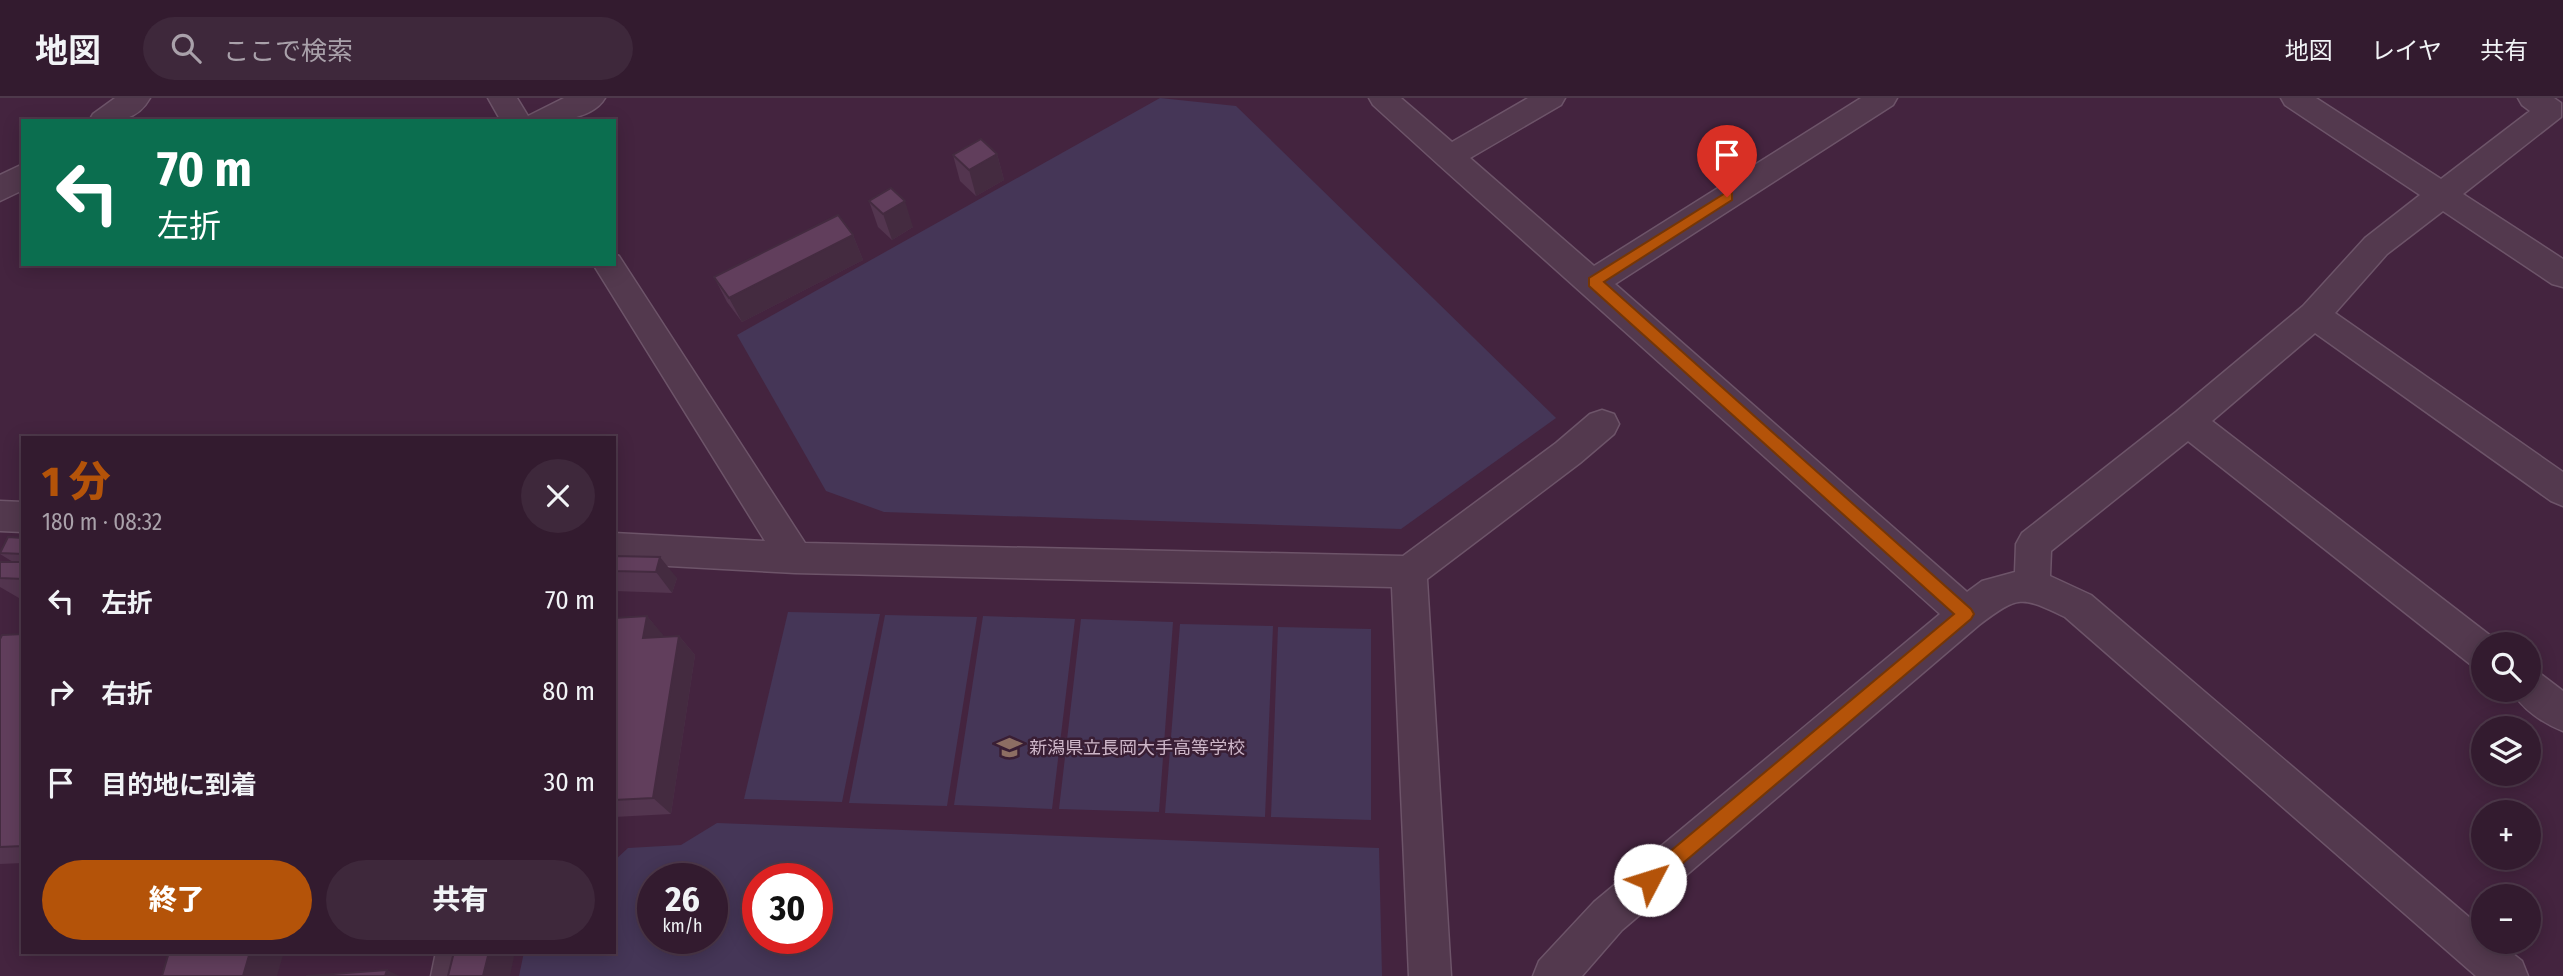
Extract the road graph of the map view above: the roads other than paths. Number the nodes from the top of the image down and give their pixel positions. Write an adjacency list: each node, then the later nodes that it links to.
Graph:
1 (136, 98): 9 (street)
2 (502, 98): 10 (street)
3 (591, 98): 11 (street)
4 (1383, 98): 12 (street)
5 (1551, 98): 12 (street)
6 (1884, 98): 18 (street)
7 (2295, 98): 15 (street)
8 (2532, 98): 15 (street)
9 (106, 119)
10 (515, 119)
11 (544, 119)
12 (1449, 157): 18 (street)
13 (21, 175): 14 (street)
14 (0, 190)
15 (2443, 194): 17 (street); 19 (street)
16 (609, 266): 26 (street)
17 (2563, 275)
18 (1594, 282): 29 (street)
19 (2314, 315): 20 (street); 22 (street)
20 (2188, 422): 28 (street); 30 (street)
21 (1602, 424): 27 (street)
22 (2563, 491)
23 (0, 516): 24 (street)
24 (21, 517)
25 (616, 548): 26 (street)
26 (795, 558): 27 (street)
27 (1409, 572): 35 (street)
28 (2032, 584): 29 (street); 37 (street)
29 (1966, 614): 36 (street)
30 (2471, 643)
31 (2541, 697): 32 (street)
32 (2563, 714)
33 (446, 954): 34 (lane)
34 (441, 976)
35 (1430, 976)
36 (1554, 976)
37 (2507, 976)

